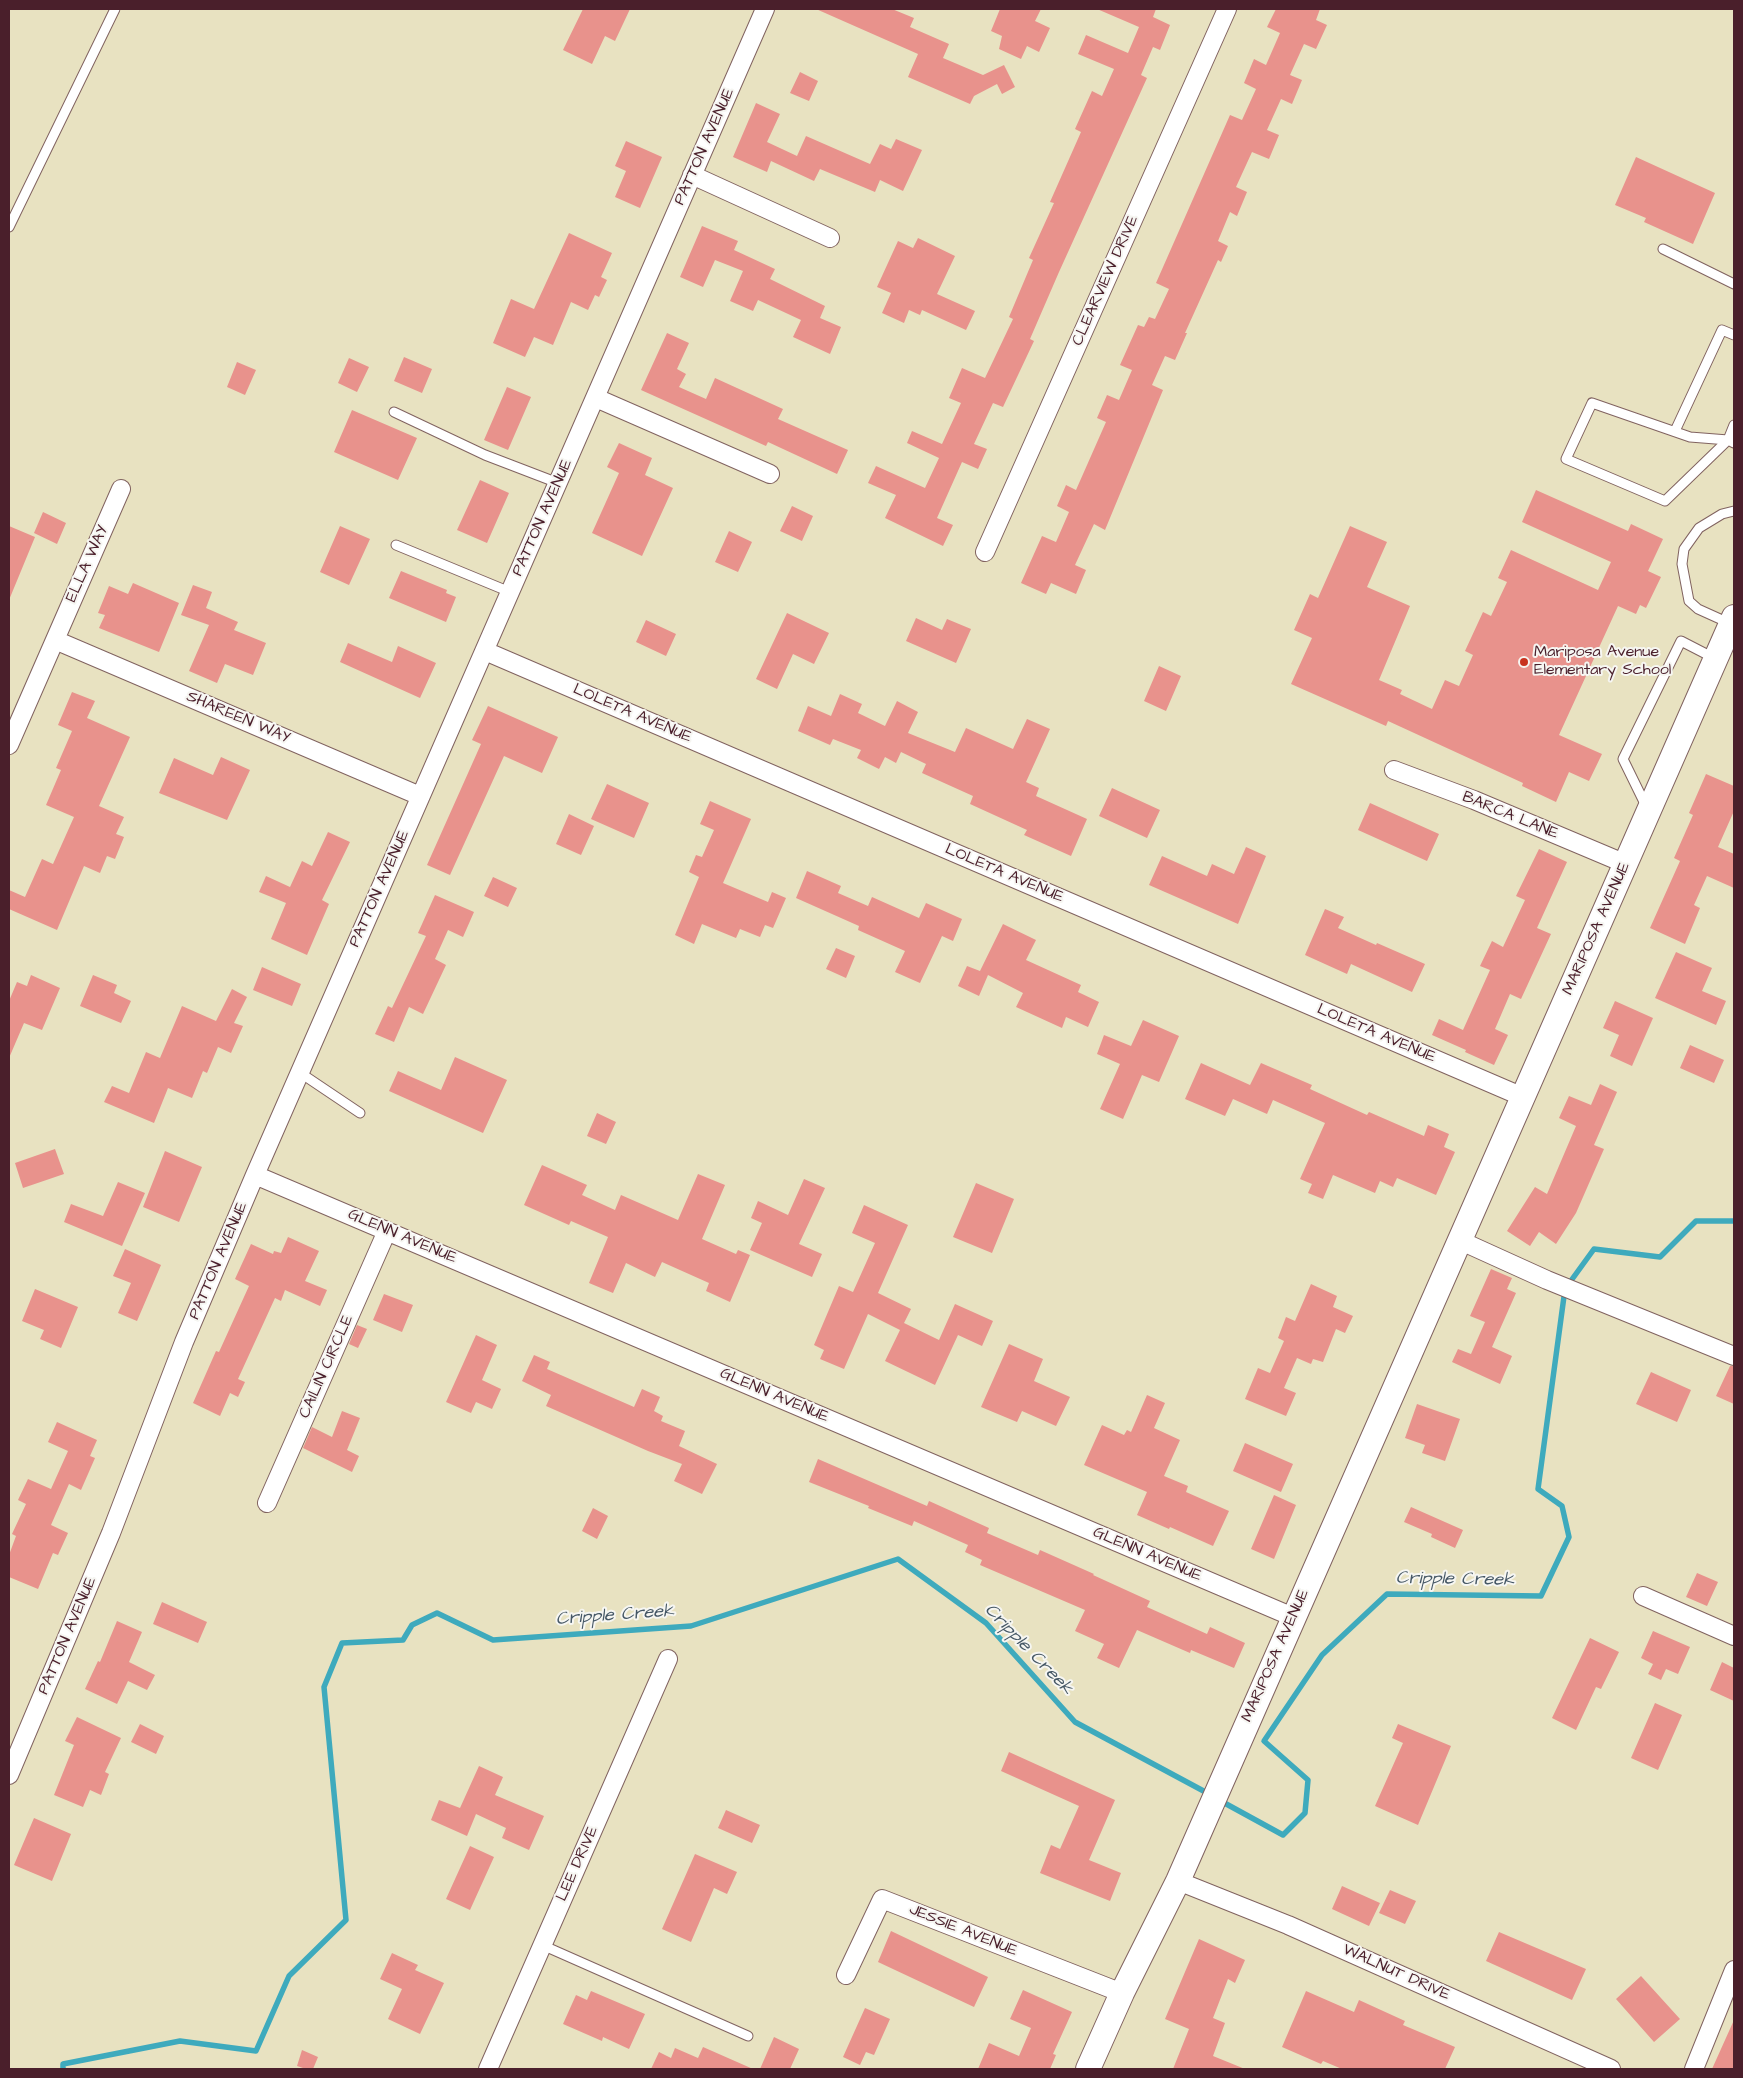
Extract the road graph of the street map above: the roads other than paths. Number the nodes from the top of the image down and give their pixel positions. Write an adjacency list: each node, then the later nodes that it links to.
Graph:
1 (115, 9): 5 (lane)
2 (764, 9): 4 (street, PATTON AVENUE)
3 (1228, 9): 20 (street, CLEARVIEW DRIVE)
4 (692, 175): 6 (street); 10 (street, PATTON AVENUE)
5 (9, 226)
6 (830, 238)
7 (1663, 249): 8 (lane)
8 (1734, 284)
9 (1734, 335): 13 (lane)
10 (596, 398): 15 (street); 16 (street, PATTON AVENUE)
11 (394, 412): 16 (lane)
12 (1734, 425): 14 (lane)
13 (1675, 431): 14 (lane); 14 (lane)
14 (1731, 442)
15 (770, 474)
16 (558, 483): 21 (street, PATTON AVENUE)
17 (121, 489): 23 (street, ELLA WAY)
18 (1734, 511): 22 (lane)
19 (396, 545): 21 (lane)
20 (985, 552)
21 (510, 592): 24 (street, PATTON AVENUE)
22 (1733, 621): 25 (street, MARIPOSA AVENUE)
23 (55, 640): 26 (street, ELLA WAY); 28 (street, SHAREEN WAY)
24 (485, 650): 28 (street, PATTON AVENUE); 32 (street, LOLETA AVENUE)
25 (1717, 659): 29 (street, MARIPOSA AVENUE); 29 (lane)
26 (9, 745)
27 (1394, 770): 30 (street, BARCA LANE)
28 (420, 796): 31 (street, PATTON AVENUE)
29 (1649, 812): 30 (street, MARIPOSA AVENUE)
30 (1626, 864): 32 (street, MARIPOSA AVENUE)
31 (300, 1072): 33 (lane); 34 (street, PATTON AVENUE)
32 (1523, 1097): 36 (street, MARIPOSA AVENUE)
33 (360, 1112)
34 (255, 1175): 35 (street, GLENN AVENUE); 43 (street, PATTON AVENUE)
35 (387, 1231): 38 (street, CAILIN CIRCLE); 40 (street, GLENN AVENUE)
36 (1461, 1241): 37 (street); 40 (street, MARIPOSA AVENUE)
37 (1734, 1356)
38 (266, 1503)
39 (1643, 1596): 41 (street)
40 (1293, 1617): 44 (street, MARIPOSA AVENUE)
41 (1734, 1636)
42 (668, 1659): 45 (street, LEE DRIVE)
43 (9, 1775)
44 (1178, 1881): 48 (street, MARIPOSA AVENUE); 52 (street, WALNUT DRIVE)
45 (542, 1945): 49 (lane); 50 (street, LEE DRIVE)
46 (1734, 1970): 53 (street)
47 (846, 1975): 48 (street, JESSIE AVENUE)
48 (1122, 1993): 51 (street, MARIPOSA AVENUE)
49 (748, 2036)
50 (488, 2069)
51 (1088, 2069)
52 (1611, 2069)
53 (1694, 2069)

